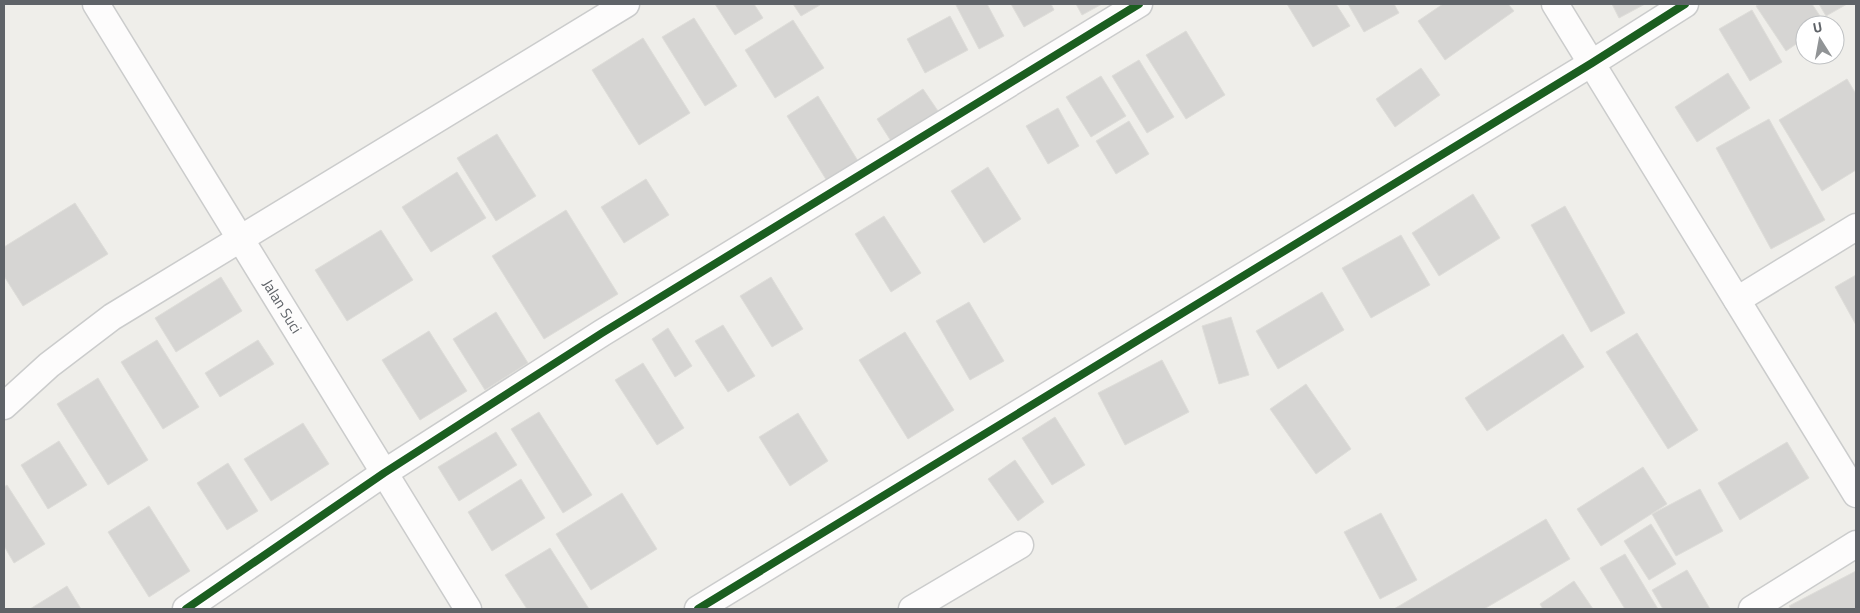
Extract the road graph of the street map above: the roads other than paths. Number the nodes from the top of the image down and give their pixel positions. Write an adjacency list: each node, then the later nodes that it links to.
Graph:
1 (96, 4): 8 (street, Jalan Suci)
2 (626, 4): 8 (street)
3 (1139, 4): 11 (street)
4 (1555, 4): 6 (street)
5 (1685, 4): 6 (street)
6 (1592, 63): 9 (street); 17 (street)
7 (1856, 227): 9 (street)
8 (240, 238): 10 (street); 11 (street, Jalan Suci)
9 (1737, 300): 12 (street)
10 (4, 406)
11 (384, 472): 15 (street); 16 (street, Jalan Suci)
12 (1856, 494)
13 (1856, 544): 19 (street)
14 (1020, 545): 18 (street)
15 (186, 609)
16 (468, 609)
17 (698, 609)
18 (912, 609)
19 (1752, 609)

